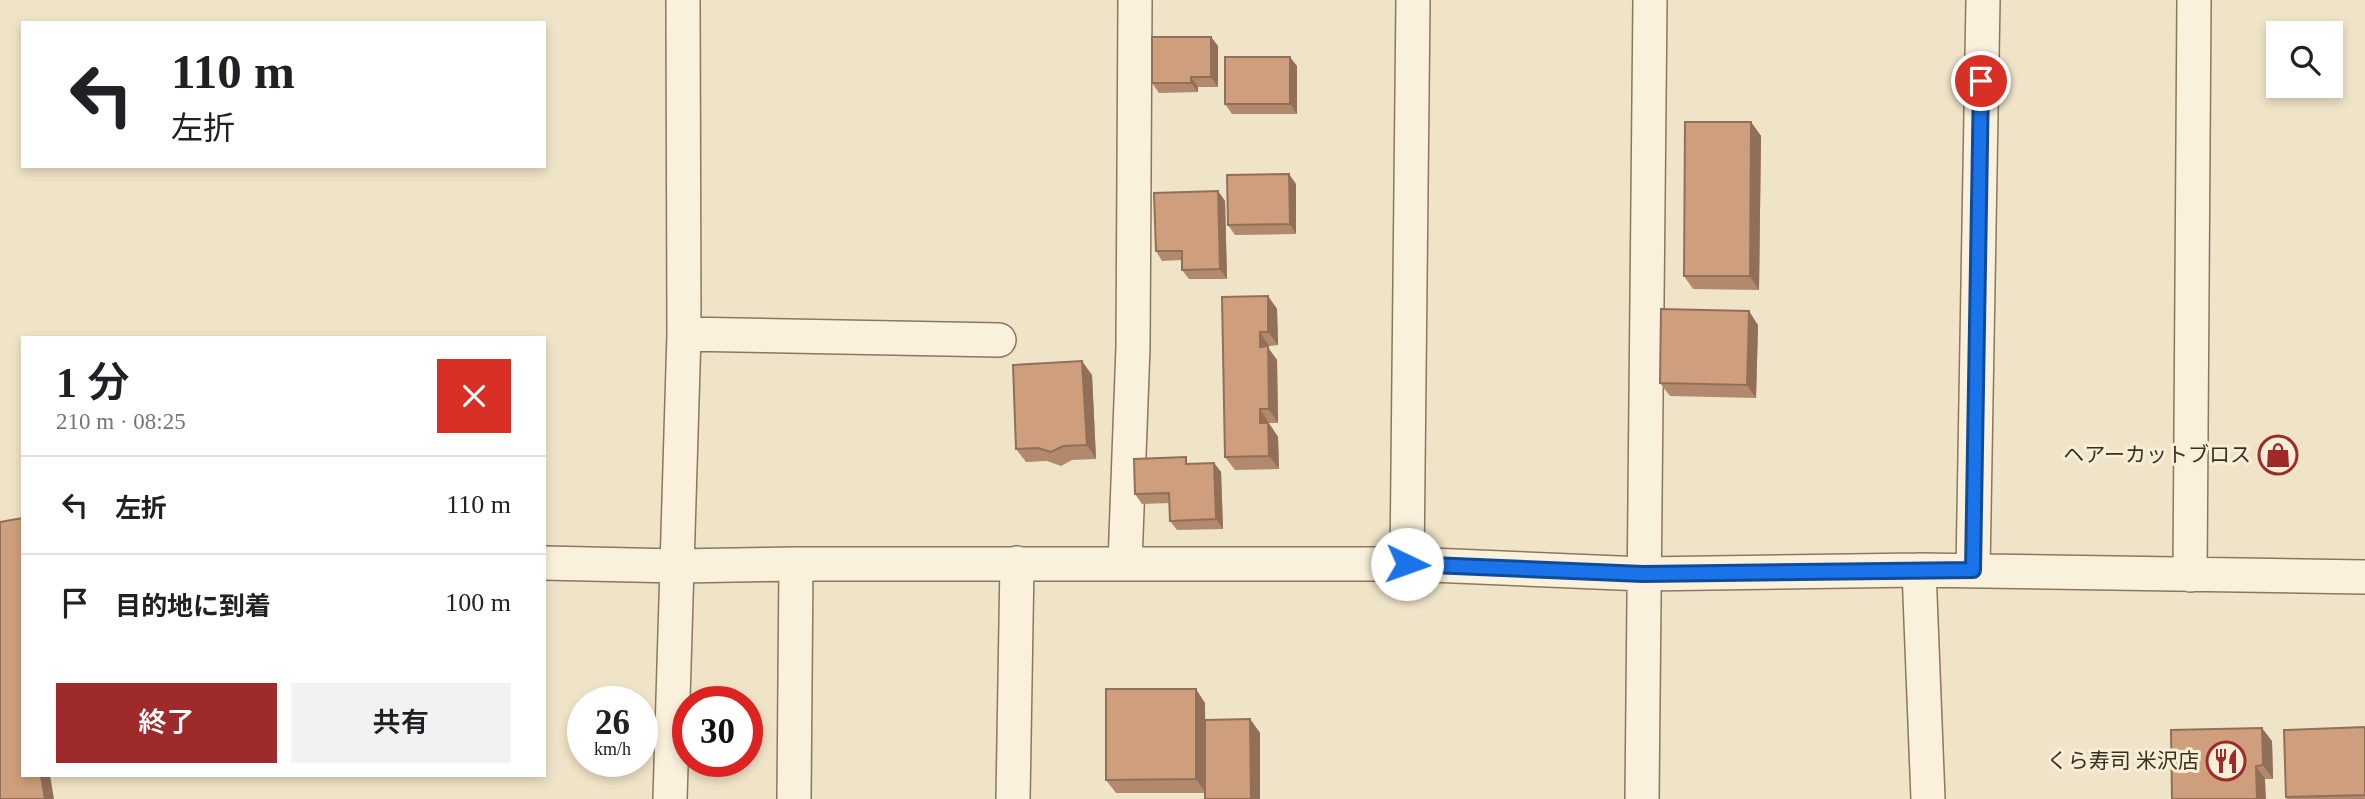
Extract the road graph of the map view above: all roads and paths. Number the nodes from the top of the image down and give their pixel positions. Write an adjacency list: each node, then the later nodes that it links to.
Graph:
1 (683, 0): 7 (street)
2 (1135, 0): 10 (street)
3 (1413, 0): 13 (street)
4 (1650, 0): 17 (street)
5 (1983, 0): 16 (street)
6 (2194, 0): 18 (street)
7 (684, 334): 8 (street); 14 (street)
8 (999, 340)
9 (1017, 563): 10 (street); 12 (street); 22 (street)
10 (1125, 563): 13 (street)
11 (546, 564): 14 (street)
12 (796, 564): 14 (street); 21 (street)
13 (1407, 564): 17 (street)
14 (678, 566): 20 (street)
15 (1919, 570): 16 (street); 17 (street); 24 (street)
16 (1973, 570): 18 (street)
17 (1643, 574): 23 (street)
18 (2190, 575): 19 (street)
19 (2365, 577)
20 (670, 799)
21 (794, 799)
22 (1013, 799)
23 (1642, 799)
24 (1928, 799)

